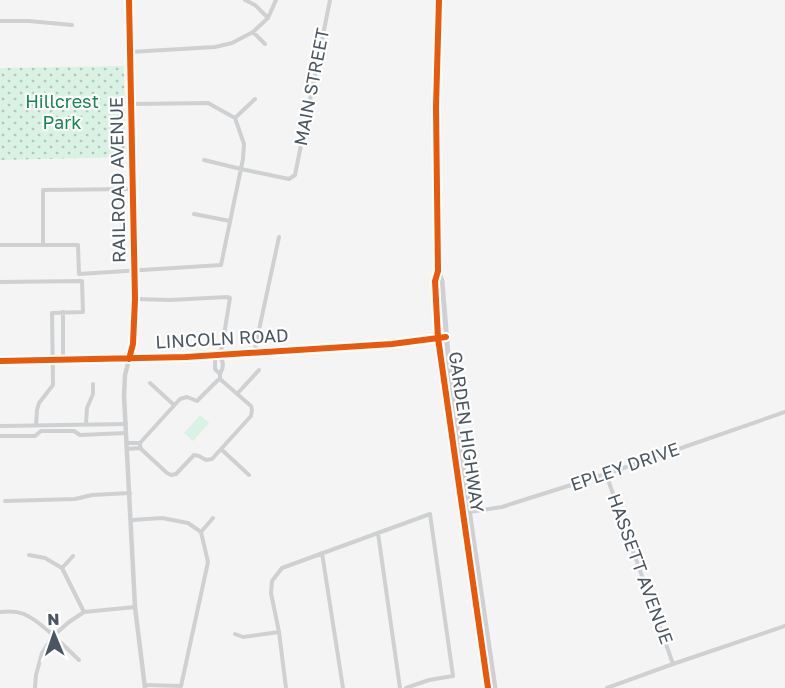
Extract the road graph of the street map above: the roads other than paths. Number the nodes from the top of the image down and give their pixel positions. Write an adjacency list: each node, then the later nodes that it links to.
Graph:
1 (129, 0): 11 (street, RAILROAD AVENUE)
2 (245, 0): 6 (street)
3 (276, 0): 6 (street)
4 (330, 0): 16 (street, MAIN STREET)
5 (439, 0): 24 (main road, GARDEN HIGHWAY)
6 (268, 18): 9 (street)
7 (0, 21): 8 (street)
8 (72, 25)
9 (253, 32): 10 (street); 11 (street)
10 (265, 44)
11 (130, 52): 13 (street, RAILROAD AVENUE)
12 (255, 99): 14 (street)
13 (131, 104): 14 (street); 17 (street, RAILROAD AVENUE)
14 (235, 118): 16 (street)
15 (204, 160): 16 (street)
16 (241, 170): 19 (street)
17 (134, 189): 22 (street); 23 (street, RAILROAD AVENUE)
18 (194, 214): 19 (street)
19 (230, 221): 23 (street)
20 (279, 237): 30 (street)
21 (0, 245): 22 (street)
22 (44, 245): 23 (street)
23 (134, 271): 26 (street, RAILROAD AVENUE)
24 (438, 271): 28 (main road, GARDEN HIGHWAY); 29 (main road, GARDEN HIGHWAY)
25 (0, 282): 27 (street)
26 (135, 299): 31 (street); 32 (street, RAILROAD AVENUE)
27 (63, 312): 33 (street); 34 (street)
28 (446, 337): 29 (main road, LINCOLN ROAD); 56 (main road, GARDEN HIGHWAY)
29 (438, 338): 30 (main road, LINCOLN ROAD); 57 (main road, GARDEN HIGHWAY)
30 (254, 352): 31 (main road, LINCOLN ROAD)
31 (219, 355): 32 (main road, LINCOLN ROAD); 37 (street); 37 (street)
32 (129, 359): 34 (main road, LINCOLN ROAD); 44 (street, RAILROAD AVENUE)
33 (53, 360): 34 (main road, LINCOLN ROAD); 35 (main road, LINCOLN ROAD); 45 (street)
34 (63, 360)
35 (0, 361)
36 (259, 370): 40 (street)
37 (220, 377): 40 (street); 41 (street)
38 (150, 383): 41 (street)
39 (93, 384): 43 (street)
40 (237, 394): 51 (street)
41 (174, 405): 50 (street)
42 (785, 412): 52 (street, EPLEY DRIVE)
43 (86, 424): 44 (street); 45 (street)
44 (126, 424): 47 (street, RAILROAD AVENUE)
45 (36, 425): 46 (street)
46 (0, 426)
47 (126, 433): 48 (street); 49 (street, RAILROAD AVENUE)
48 (0, 436)
49 (127, 446): 50 (street); 54 (street, RAILROAD AVENUE)
50 (140, 446): 51 (street)
51 (221, 449): 53 (street)
52 (606, 474): 56 (street, EPLEY DRIVE); 74 (street, HASSETT AVENUE)
53 (249, 475)
54 (130, 493): 55 (street); 59 (street, RAILROAD AVENUE)
55 (5, 501)
56 (470, 512): 57 (street, EPLEY DRIVE); 82 (main road, GARDEN HIGHWAY)
57 (462, 513): 81 (main road, GARDEN HIGHWAY)
58 (213, 518): 60 (street)
59 (132, 520): 60 (street); 66 (street, RAILROAD AVENUE)
60 (201, 532): 75 (street)
61 (378, 533): 62 (street); 79 (street); 80 (street)
62 (322, 553): 70 (street); 78 (street)
63 (29, 555): 65 (street)
64 (73, 556): 65 (street)
65 (62, 568): 68 (street)
66 (135, 607): 68 (street); 75 (street, RAILROAD AVENUE)
67 (0, 612): 72 (street)
68 (84, 612): 72 (street)
69 (785, 627): 74 (street)
70 (279, 632): 71 (street); 77 (street)
71 (236, 634)
72 (53, 636): 73 (street); 76 (street)
73 (79, 660)
74 (673, 664): 83 (street)
75 (145, 686)
76 (35, 688)
77 (286, 688)
78 (343, 688)
79 (400, 688)
80 (406, 688)
81 (488, 688)
82 (495, 688)
83 (607, 688)

